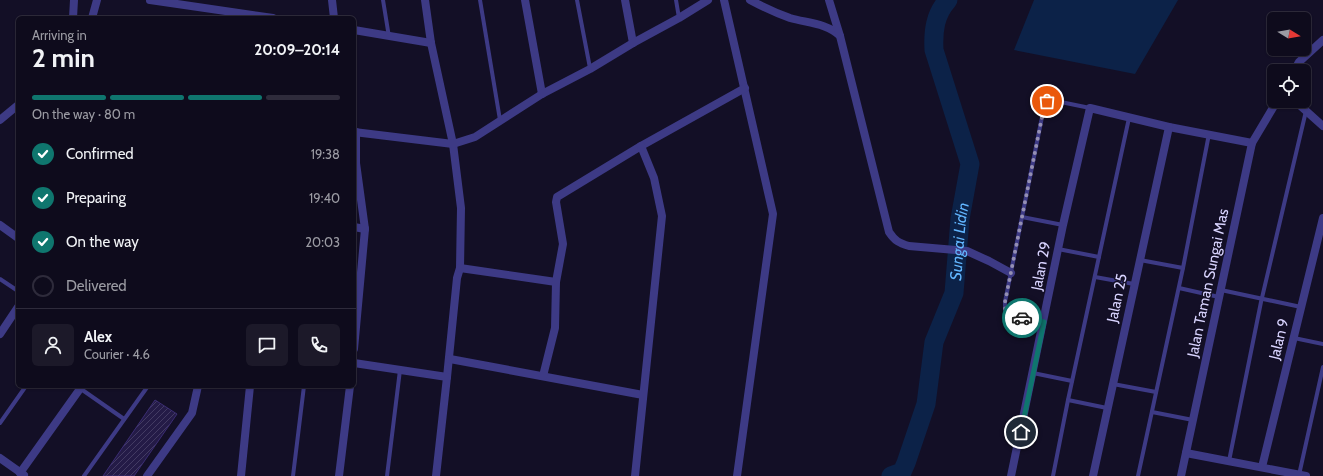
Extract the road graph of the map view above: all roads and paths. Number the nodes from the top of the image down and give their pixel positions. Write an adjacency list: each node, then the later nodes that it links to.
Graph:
1 (74, 0): 16 (street)
2 (97, 0): 17 (street)
3 (153, 0): 18 (street)
4 (332, 0): 19 (street)
5 (383, 0): 23 (lane)
6 (425, 0): 25 (street)
7 (480, 0): 38 (lane)
8 (525, 0): 30 (street)
9 (577, 0): 28 (lane)
10 (625, 0): 26 (street)
11 (676, 0): 20 (lane)
12 (708, 0): 20 (street)
13 (724, 0): 29 (street)
14 (750, 0): 22 (street)
15 (829, 0): 22 (street)
16 (73, 16)
17 (93, 16)
18 (260, 16)
19 (334, 16)
20 (679, 18): 26 (street)
21 (356, 30): 23 (street)
22 (840, 36): 59 (street)
23 (389, 37): 25 (street)
24 (1323, 40): 27 (street)
25 (431, 43): 43 (street)
26 (633, 43): 28 (street)
27 (1298, 64)
28 (590, 69): 30 (street)
29 (745, 88): 45 (street); 114 (street)
30 (542, 94): 38 (street)
31 (16, 107): 37 (street)
32 (1090, 108): 36 (street); 47 (lane); 50 (street, Jalan 29)
33 (1272, 108): 44 (street, Jalan Taman Sungai Mas)
34 (1303, 108): 35 (street)
35 (1306, 111): 40 (street); 67 (lane)
36 (1129, 118): 39 (street); 55 (lane)
37 (0, 120)
38 (500, 120): 43 (street)
39 (1169, 126): 42 (street); 56 (street, Jalan 25)
40 (1323, 126)
41 (356, 132): 43 (street)
42 (1210, 134): 44 (street); 58 (lane)
43 (453, 144): 57 (street)
44 (1252, 144): 66 (street, Jalan Taman Sungai Mas)
45 (641, 146): 62 (street); 93 (street)
46 (356, 163): 52 (street)
47 (1022, 217): 50 (lane); 59 (lane)
48 (1323, 218): 68 (street, Jalan 9)
49 (0, 225): 53 (street)
50 (1063, 225): 54 (street, Jalan 29)
51 (356, 227): 52 (street)
52 (364, 228): 71 (street)
53 (16, 237)
54 (1058, 249): 55 (lane); 70 (street, Jalan 29)
55 (1099, 257): 60 (lane)
56 (1140, 260): 58 (lane); 63 (street, Jalan 25)
57 (460, 268): 62 (street); 75 (street)
58 (1183, 268): 64 (lane)
59 (1011, 273): 70 (lane)
60 (1095, 277): 63 (lane); 82 (lane)
61 (0, 279): 65 (lane)
62 (556, 282): 80 (street)
63 (1134, 284): 83 (street, Jalan 25)
64 (1178, 288): 66 (lane); 92 (lane)
65 (16, 290)
66 (1220, 294): 67 (lane); 98 (street, Jalan Taman Sungai Mas)
67 (1262, 299): 68 (lane); 102 (lane)
68 (1301, 307): 73 (street, Jalan 9)
69 (16, 310): 72 (street)
70 (1044, 322): 79 (street, Jalan 29)
71 (356, 325)
72 (0, 334)
73 (1294, 338): 74 (lane); 103 (street, Jalan 9)
74 (1323, 344)
75 (450, 359): 80 (street); 81 (street)
76 (356, 363): 78 (street)
77 (1323, 367): 105 (lane)
78 (400, 370): 81 (street); 111 (lane)
79 (1033, 373): 82 (lane); 115 (street, Jalan 29)
80 (544, 376): 93 (street)
81 (447, 377): 112 (street)
82 (1072, 381): 94 (lane)
83 (1113, 384): 92 (lane); 95 (street, Jalan 25)
84 (25, 388): 99 (lane)
85 (81, 388): 104 (street)
86 (83, 388): 97 (lane)
87 (147, 388): 97 (lane)
88 (198, 388): 107 (street)
89 (250, 388): 108 (street)
90 (304, 388): 109 (lane)
91 (350, 388): 110 (street)
92 (1156, 392): 96 (lane)
93 (643, 395): 113 (street)
94 (1068, 400): 95 (lane); 116 (lane)
95 (1107, 408): 117 (street, Jalan 25)
96 (1152, 412): 98 (lane); 118 (lane)
97 (124, 419): 106 (lane)
98 (1194, 420): 100 (street, Jalan Taman Sungai Mas)
99 (0, 423)
100 (1186, 453): 102 (street); 119 (street, Jalan Taman Sungai Mas)
101 (0, 458): 104 (street)
102 (1229, 461): 103 (street)
103 (1262, 467): 105 (street)
104 (22, 474)
105 (1303, 475)
106 (84, 476)
107 (147, 476)
108 (241, 476)
109 (293, 476)
110 (339, 476)
111 (387, 476)
112 (436, 476)
113 (635, 476)
114 (737, 476)
115 (1011, 476)
116 (1053, 476)
117 (1093, 476)
118 (1138, 476)
119 (1181, 476)

